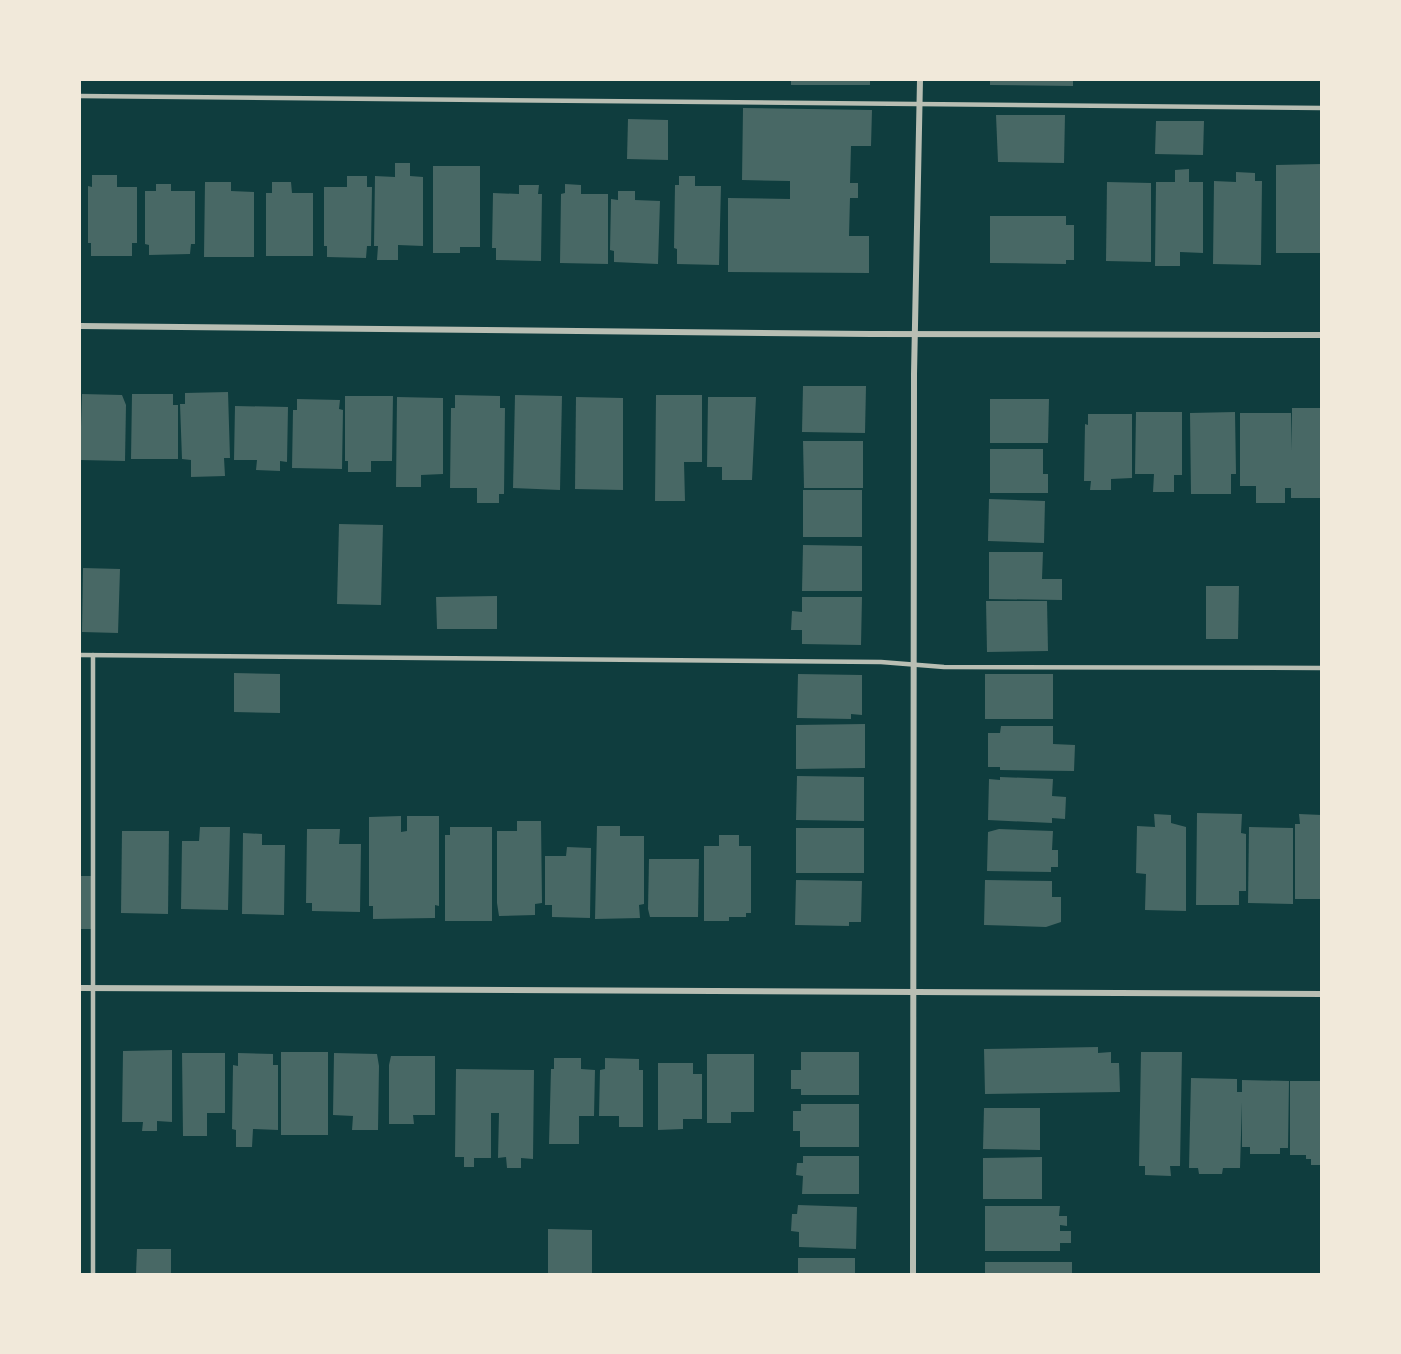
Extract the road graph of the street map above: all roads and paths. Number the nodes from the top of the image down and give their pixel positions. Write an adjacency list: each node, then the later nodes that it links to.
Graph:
1 (920, 80): 3 (street)
2 (80, 96): 3 (lane)
3 (920, 104): 4 (lane); 6 (street)
4 (1322, 108)
5 (80, 326): 6 (street)
6 (916, 334): 7 (street); 10 (street)
7 (1322, 335)
8 (80, 655): 9 (lane)
9 (93, 655): 10 (lane); 13 (lane)
10 (915, 665): 11 (lane); 14 (street)
11 (1322, 668)
12 (80, 988): 13 (street)
13 (93, 988): 14 (street); 16 (lane)
14 (914, 992): 15 (street); 17 (street)
15 (1322, 994)
16 (93, 1275)
17 (913, 1275)

